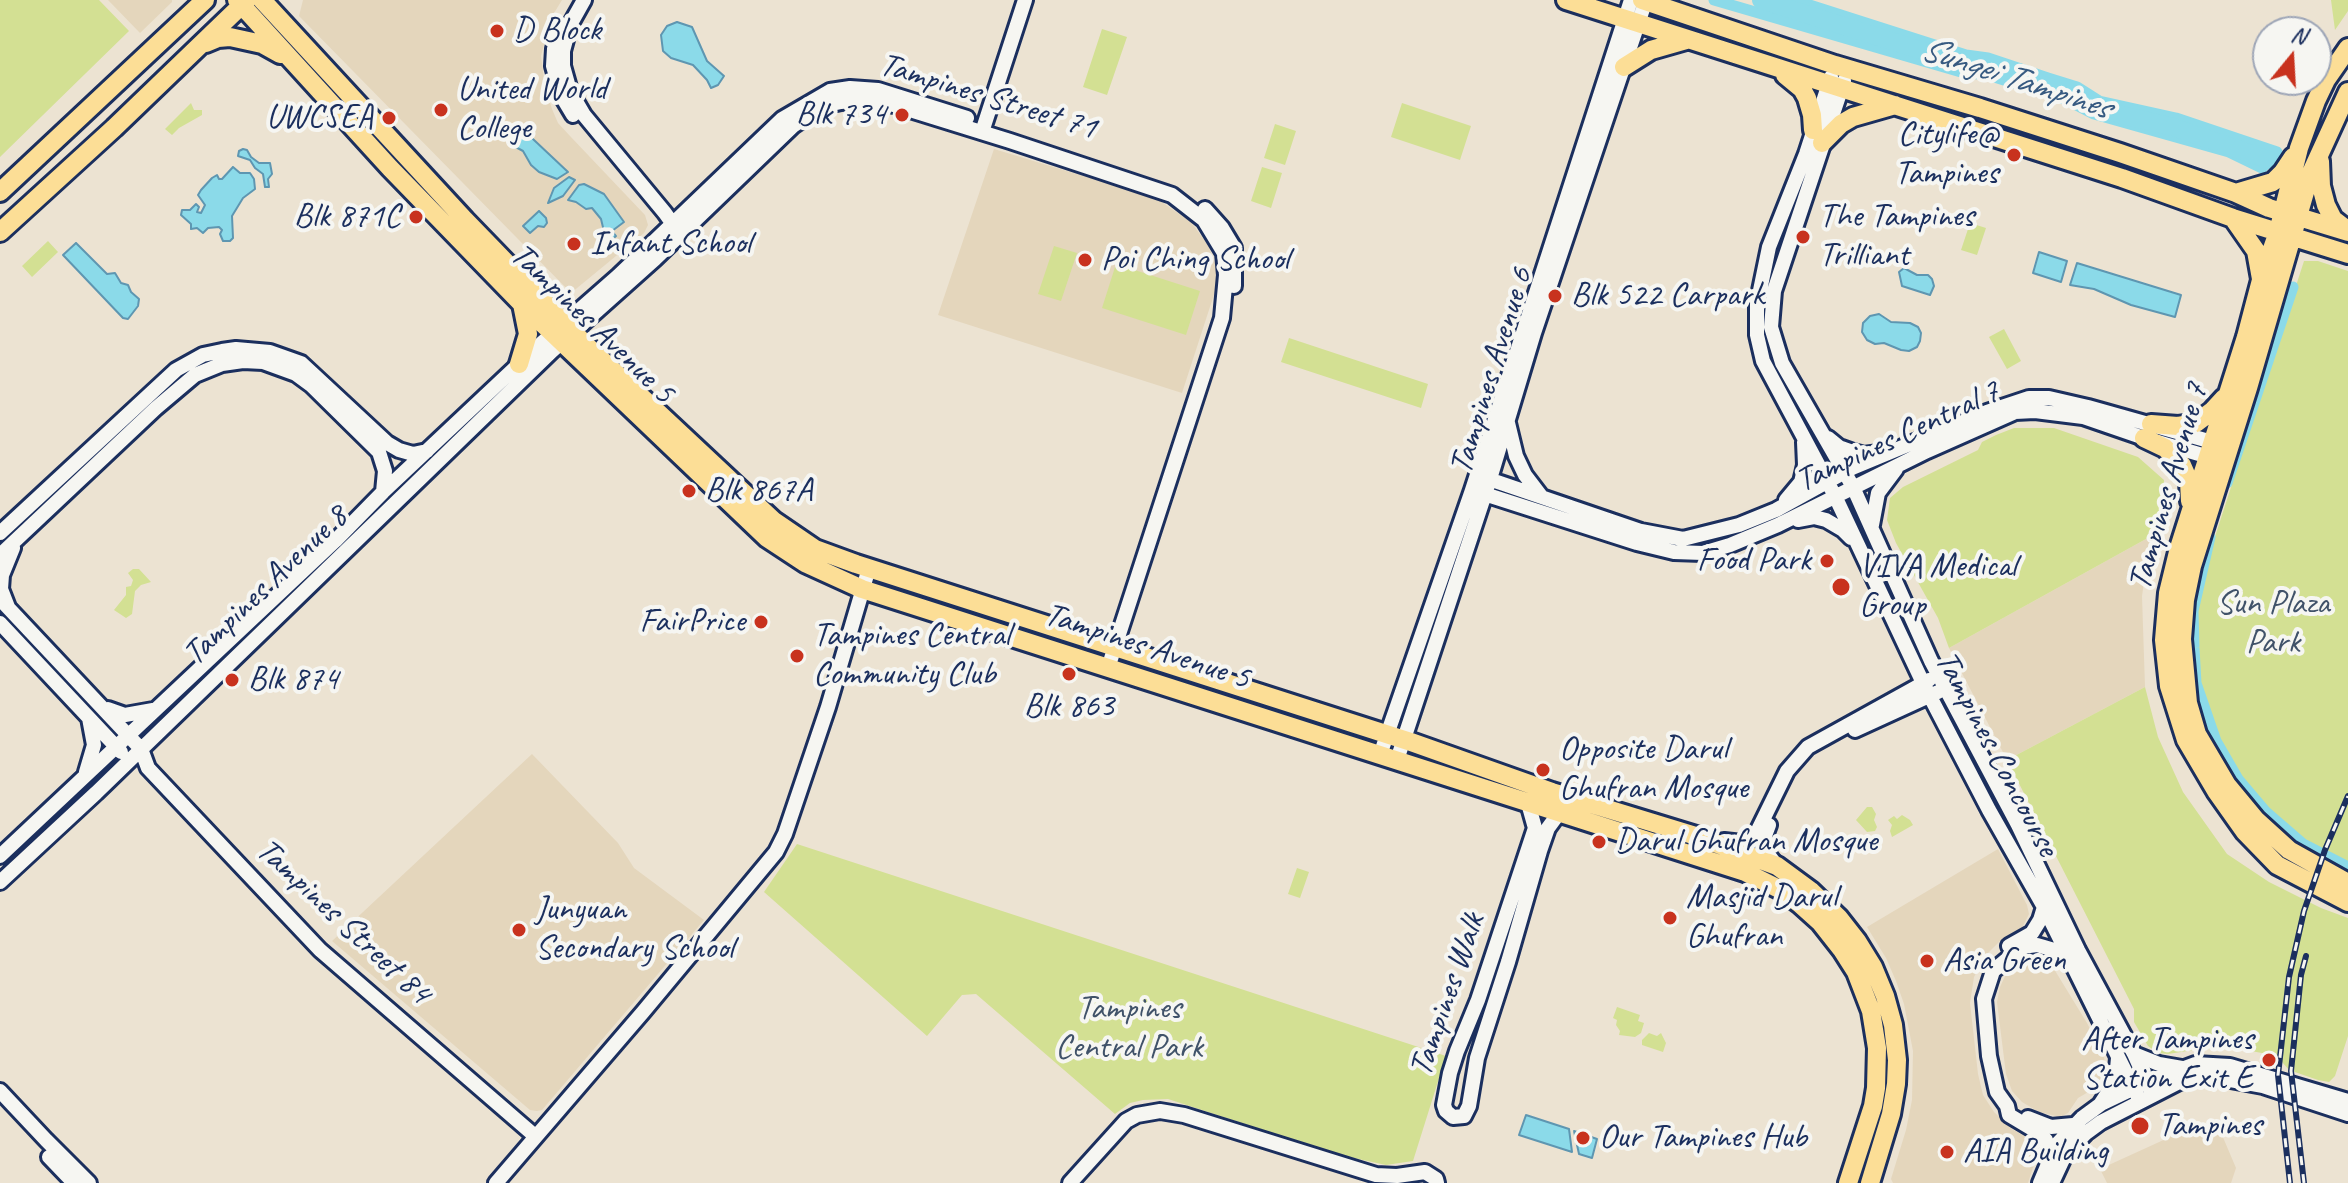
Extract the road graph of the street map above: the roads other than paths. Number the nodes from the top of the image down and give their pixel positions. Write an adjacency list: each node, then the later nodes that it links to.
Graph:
1 (205, 0): 11 (main road)
2 (262, 0): 14 (main road, Tampines Avenue 5)
3 (284, 0): 14 (main road)
4 (573, 0): 28 (street)
5 (584, 0): 28 (street)
6 (1025, 0): 25 (street)
7 (1566, 0): 13 (main road)
8 (1641, 0): 12 (main road); 13 (street, Tampines Avenue 6)
9 (1673, 0): 12 (main road)
10 (242, 2): 16 (main road); 18 (main road, Tampines Avenue 5)
11 (189, 8): 30 (main road)
12 (1686, 16): 20 (main road)
13 (1632, 22): 15 (main road); 19 (street, Tampines Avenue 6); 54 (street, Tampines Avenue 6)
14 (294, 35): 41 (main road, Tampines Avenue 5)
15 (1689, 39): 19 (main road); 21 (main road)
16 (201, 45): 18 (main road); 36 (main road)
17 (2348, 48): 27 (main road)
18 (293, 61): 40 (main road, Tampines Avenue 5)
19 (1624, 67): 44 (street, Tampines Avenue 6)
20 (1842, 67): 22 (street, Tampines Concourse); 31 (main road)
21 (1777, 69): 22 (main road); 26 (main road)
22 (1835, 86): 24 (main road); 26 (street, Tampines Concourse)
23 (2348, 92): 29 (main road)
24 (1895, 105): 26 (main road); 33 (main road)
25 (983, 128): 34 (street, Tampines Street 71); 72 (street, Tampines Street 71)
26 (1818, 136): 45 (street, Tampines Concourse); 48 (street, Tampines Concourse)
27 (2299, 148): 31 (main road); 32 (main road)
28 (613, 152): 34 (street)
29 (2320, 158): 32 (main road); 35 (main road)
30 (0, 192)
31 (2236, 193): 32 (main road)
32 (2290, 214): 35 (main road); 37 (main road, Tampines Avenue 7)
33 (2233, 218): 37 (main road); 39 (main road)
34 (676, 229): 41 (street, Tampines Street 71)
35 (2348, 231)
36 (0, 232)
37 (2286, 234): 38 (main road); 39 (main road, Tampines Avenue 7); 51 (main road, Tampines Avenue 7)
38 (2348, 254)
39 (2261, 280): 43 (main road, Tampines Avenue 7)
40 (522, 304): 41 (main road, Tampines Avenue 5); 42 (main road)
41 (563, 332): 42 (street, Tampines Avenue 8); 68 (main road, Tampines Avenue 5); 69 (main road, Tampines Avenue 5); 82 (street, Tampines Avenue 8)
42 (519, 364): 49 (street, Tampines Avenue 8)
43 (2229, 389): 47 (main road); 51 (main road, Tampines Avenue 7)
44 (1507, 423): 54 (street, Tampines Avenue 6); 59 (street)
45 (1815, 423): 50 (street, Tampines Central 7); 53 (street, Tampines Concourse)
46 (363, 429): 49 (street); 57 (street); 64 (street); 65 (street)
47 (2147, 431): 50 (street, Tampines Central 7); 51 (street, Tampines Central 7); 52 (street, Tampines Central 7); 61 (main road)
48 (1803, 434): 55 (street, Tampines Concourse); 62 (street, Tampines Concourse)
49 (427, 451): 57 (street, Tampines Avenue 8)
50 (1890, 452): 53 (street, Tampines Central 7)
51 (2218, 452): 61 (main road, Tampines Avenue 7); 94 (main road, Tampines Avenue 7)
52 (1902, 463): 56 (street, Tampines Central 7); 63 (street)
53 (1845, 472): 55 (street, Tampines Central 7); 56 (street, Tampines Concourse)
54 (1484, 477): 58 (street, Tampines Avenue 6); 59 (street, Tampines Central 7)
55 (1828, 482): 60 (street, Tampines Concourse); 62 (street, Tampines Central 7)
56 (1853, 487): 60 (street, Tampines Central 7); 63 (street, Tampines Concourse)
57 (383, 492): 77 (street, Tampines Avenue 8)
58 (1478, 492): 62 (street, Tampines Central 7); 80 (street, Tampines Avenue 6)
59 (1541, 496): 62 (street, Tampines Central 7)
60 (1835, 496): 62 (street, Tampines Central 7); 66 (street, Tampines Concourse)
61 (2191, 509): 95 (main road, Tampines Avenue 7)
62 (1780, 516): 66 (street, Tampines Central 7)
63 (1872, 530): 74 (street, Tampines Concourse)
64 (0, 533)
65 (19, 537): 67 (street); 70 (street)
66 (1856, 544): 75 (street, Tampines Concourse)
67 (0, 555)
68 (869, 568): 69 (street); 72 (main road, Tampines Avenue 5)
69 (862, 589): 73 (main road, Tampines Avenue 5); 109 (street)
70 (4, 603): 76 (street, Tampines Street 84)
71 (0, 624): 78 (street)
72 (1115, 647): 73 (street, Tampines Street 71); 80 (main road, Tampines Avenue 5)
73 (1108, 668): 83 (main road, Tampines Avenue 5)
74 (1942, 682): 75 (street); 99 (street, Tampines Concourse)
75 (1926, 690): 90 (street); 92 (street); 96 (street, Tampines Concourse)
76 (98, 703): 77 (street); 79 (street, Tampines Street 84)
77 (158, 708): 79 (street, Tampines Avenue 8)
78 (89, 718): 81 (street); 86 (street)
79 (129, 736): 81 (street, Tampines Avenue 8); 82 (street, Tampines Street 84)
80 (1395, 737): 83 (street, Tampines Avenue 6); 87 (main road, Tampines Avenue 5)
81 (116, 747): 84 (street); 86 (street, Tampines Avenue 8)
82 (141, 749): 84 (street, Tampines Avenue 8); 85 (street, Tampines Street 84)
83 (1388, 758): 88 (main road, Tampines Avenue 5)
84 (129, 760): 85 (street); 93 (street, Tampines Avenue 8)
85 (148, 768): 109 (street, Tampines Street 84)
86 (82, 779): 91 (street, Tampines Avenue 8)
87 (1552, 792): 89 (main road); 90 (main road, Tampines Avenue 5)
88 (1528, 803): 89 (main road, Tampines Avenue 5); 89 (street, Tampines Walk)
89 (1559, 813): 118 (main road, Tampines Avenue 5)
90 (1696, 836): 92 (main road, Tampines Avenue 5)
91 (0, 856)
92 (1777, 866): 119 (main road, Tampines Avenue 5)
93 (0, 882)
94 (2348, 883)
95 (2348, 902)
96 (2044, 907): 97 (street, Tampines Concourse); 98 (street)
97 (2070, 961): 98 (street); 100 (street, Tampines Concourse)
98 (1993, 971): 107 (street)
99 (2134, 1054): 101 (street); 103 (street, Tampines Concourse)
100 (2118, 1058): 103 (street, Tampines Concourse); 105 (street)
101 (2182, 1068): 103 (street); 106 (street)
102 (0, 1091): 114 (street)
103 (2144, 1091): 105 (street); 106 (street); 121 (street)
104 (0, 1104): 113 (street)
105 (2101, 1104): 108 (street)
106 (2347, 1105)
107 (2007, 1106): 108 (street); 110 (street)
108 (2073, 1125): 110 (street)
109 (535, 1136): 115 (street)
110 (2050, 1157): 120 (street)
111 (1420, 1178): 112 (street); 117 (street)
112 (1380, 1179): 116 (street)
113 (74, 1183)
114 (89, 1183)
115 (496, 1183)
116 (1070, 1183)
117 (1437, 1183)
118 (1848, 1183)
119 (1870, 1183)
120 (2040, 1183)
121 (2052, 1183)

